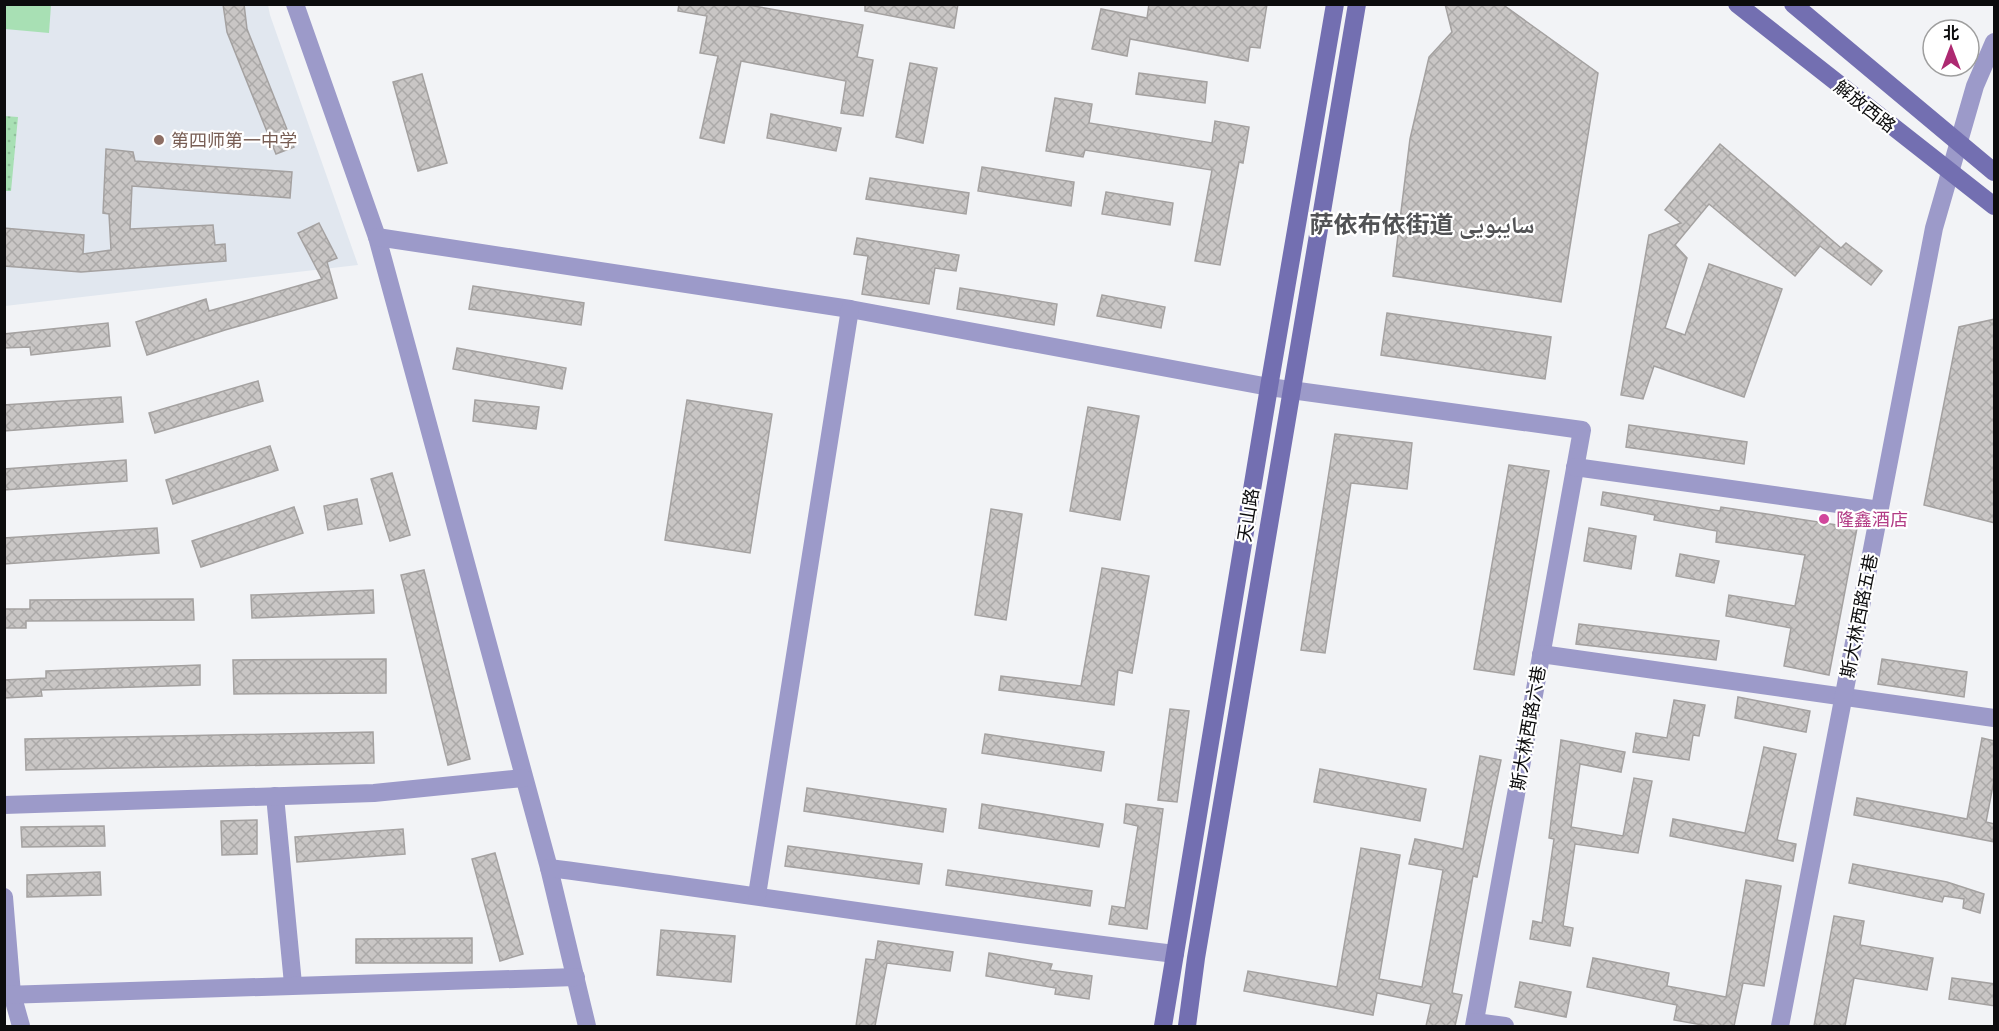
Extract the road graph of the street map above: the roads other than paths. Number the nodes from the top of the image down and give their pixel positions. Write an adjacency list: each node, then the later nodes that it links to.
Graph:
1 (295, 4): 11 (street)
2 (1335, 4): 13 (main road, 天山路)
3 (1357, 4): 14 (main road, 天山路)
4 (1737, 4): 8 (main road, 解放西路)
5 (1793, 4): 7 (main road, 解放西路)
6 (1995, 42): 7 (street, 斯大林西路五巷)
7 (1957, 143): 8 (street, 斯大林西路五巷); 9 (main road, 解放西路)
8 (1949, 172): 10 (main road, 解放西路); 16 (street, 斯大林西路五巷)
9 (1995, 172)
10 (1995, 206)
11 (377, 237): 12 (street); 20 (street)
12 (850, 309): 13 (street); 24 (street)
13 (1269, 387): 14 (street); 26 (main road, 天山路)
14 (1292, 389): 15 (street, 斯大林西路六巷); 34 (main road, 天山路)
15 (1575, 467): 16 (street); 17 (street, 斯大林西路六巷)
16 (1880, 510): 18 (street, 斯大林西路五巷)
17 (1541, 654): 18 (street); 30 (street, 斯大林西路六巷)
18 (1843, 698): 19 (street); 36 (street, 斯大林西路五巷)
19 (1995, 718)
20 (523, 778): 21 (street); 23 (street)
21 (275, 796): 22 (street); 28 (street)
22 (4, 805)
23 (549, 868): 24 (street); 27 (street)
24 (757, 895): 26 (street)
25 (4, 897): 29 (street)
26 (1175, 954): 33 (main road, 天山路)
27 (576, 977): 28 (street); 32 (street)
28 (292, 984): 29 (street)
29 (8, 994): 31 (street)
30 (1474, 1024): 35 (street)
31 (21, 1026)
32 (587, 1026)
33 (1163, 1026)
34 (1187, 1026)
35 (1504, 1026)
36 (1780, 1026)

